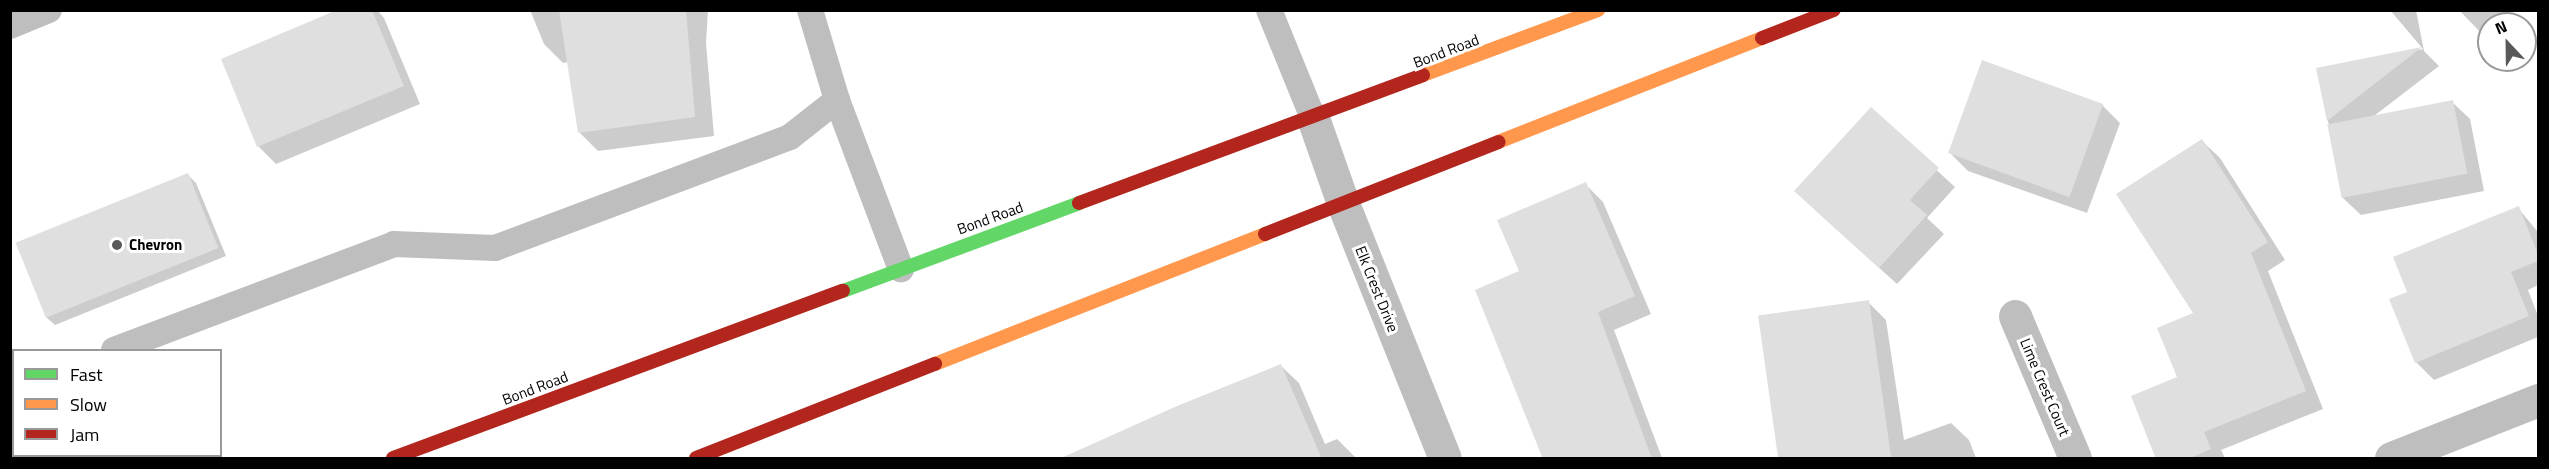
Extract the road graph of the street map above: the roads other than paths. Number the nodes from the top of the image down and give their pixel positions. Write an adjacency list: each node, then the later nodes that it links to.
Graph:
1 (50, 10): 6 (lane)
2 (810, 10): 7 (lane)
3 (1269, 10): 8 (lane)
4 (1599, 10): 8 (main road, Bond Road)
5 (1834, 10): 9 (main road)
6 (10, 26)
7 (837, 100): 10 (lane); 12 (lane)
8 (1313, 118): 9 (street, Elk Crest Drive); 10 (main road, Bond Road)
9 (1344, 206): 15 (main road); 16 (street, Elk Crest Drive)
10 (901, 268): 14 (main road, Bond Road)
11 (2015, 316): 17 (street, Lime Crest Court)
12 (119, 349)
13 (2538, 400): 18 (street)
14 (393, 459)
15 (696, 459)
16 (1445, 459)
17 (2075, 459)
18 (2391, 459)

